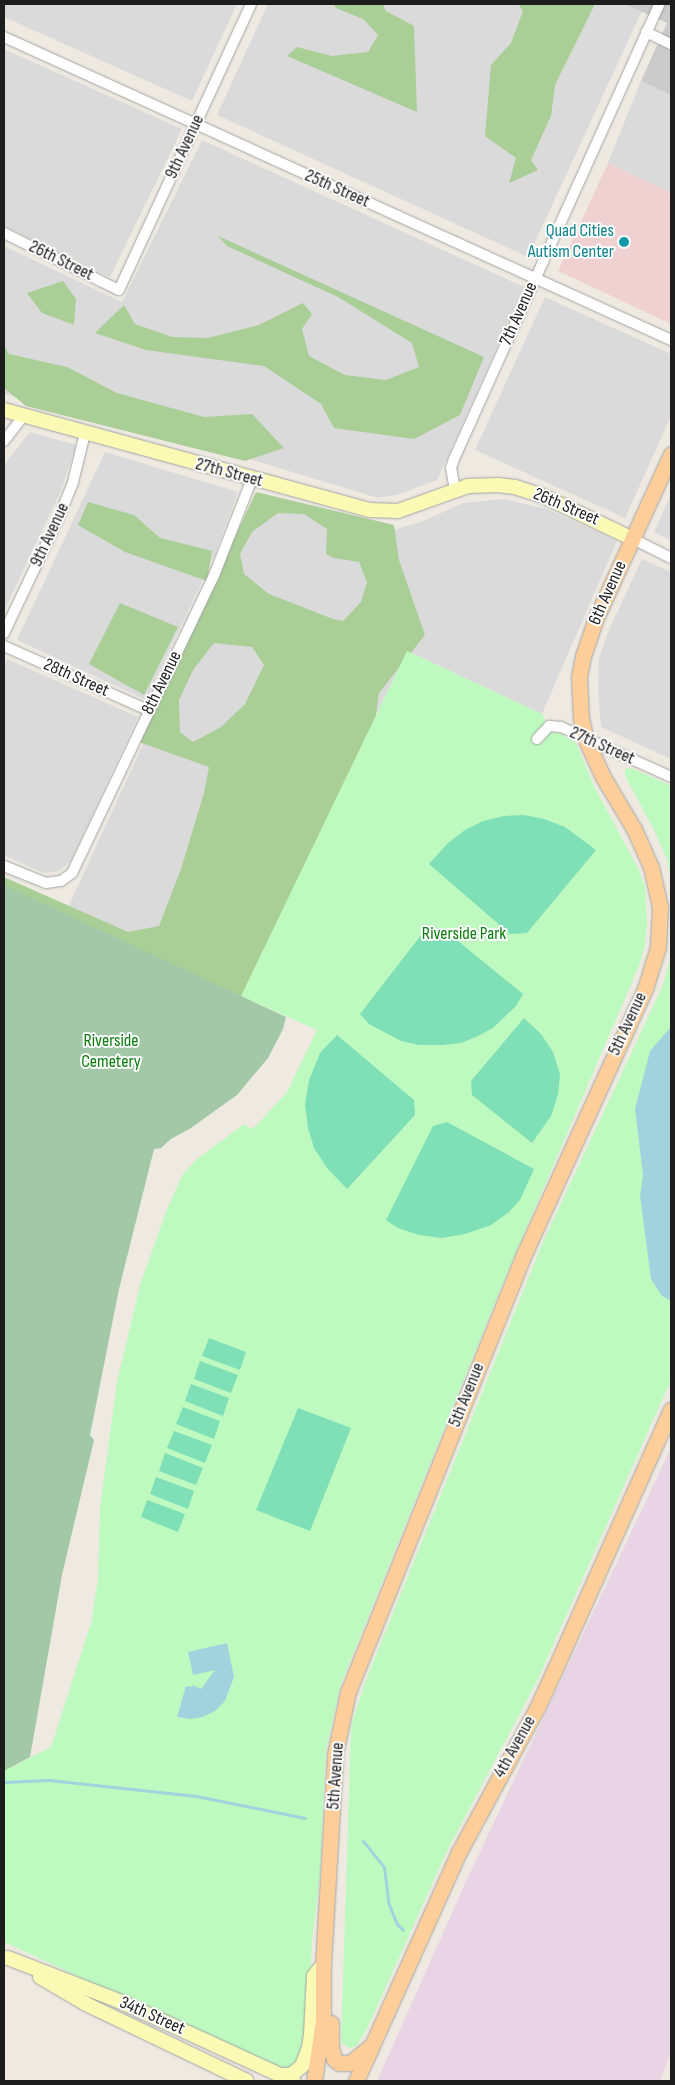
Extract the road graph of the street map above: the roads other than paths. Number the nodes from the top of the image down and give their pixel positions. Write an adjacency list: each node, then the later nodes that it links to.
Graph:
1 (251, 4): 6 (street, 9th Avenue)
2 (659, 4): 3 (street, 7th Avenue)
3 (646, 32): 5 (street); 8 (street, 7th Avenue)
4 (4, 37): 6 (street, 25th Street)
5 (671, 44)
6 (195, 125): 8 (street, 25th Street); 9 (street, 9th Avenue)
7 (4, 233): 9 (street, 26th Street)
8 (535, 278): 10 (street, 25th Street); 17 (street, 7th Avenue)
9 (119, 290)
10 (671, 340)
11 (4, 410): 12 (street, 27th Street)
12 (24, 416): 13 (street, 27th Street); 14 (street)
13 (85, 433): 16 (street, 27th Street); 20 (street, 9th Avenue)
14 (4, 441)
15 (671, 454): 18 (main road, 6th Avenue)
16 (252, 479): 17 (street, 27th Street); 22 (street, 8th Avenue)
17 (455, 490): 18 (street, 26th Street)
18 (633, 539): 19 (street, 26th Street); 24 (main road, 6th Avenue)
19 (671, 558)
20 (4, 633)
21 (4, 646): 22 (street, 28th Street)
22 (148, 710): 26 (street, 8th Avenue)
23 (537, 739): 24 (street, 27th Street)
24 (586, 740): 25 (street, 27th Street); 29 (main road, 5th Avenue)
25 (671, 777)
26 (4, 866)
27 (671, 1410): 30 (main road, 4th Avenue)
28 (6, 1956): 31 (street, 34th Street); 32 (street, 34th Street)
29 (323, 1965): 30 (main road); 31 (street); 34 (main road, 5th Avenue)
30 (372, 2045): 35 (main road, 4th Avenue)
31 (278, 2074): 33 (street, 34th Street)
32 (247, 2081)
33 (293, 2081)
34 (314, 2081)
35 (356, 2081)

